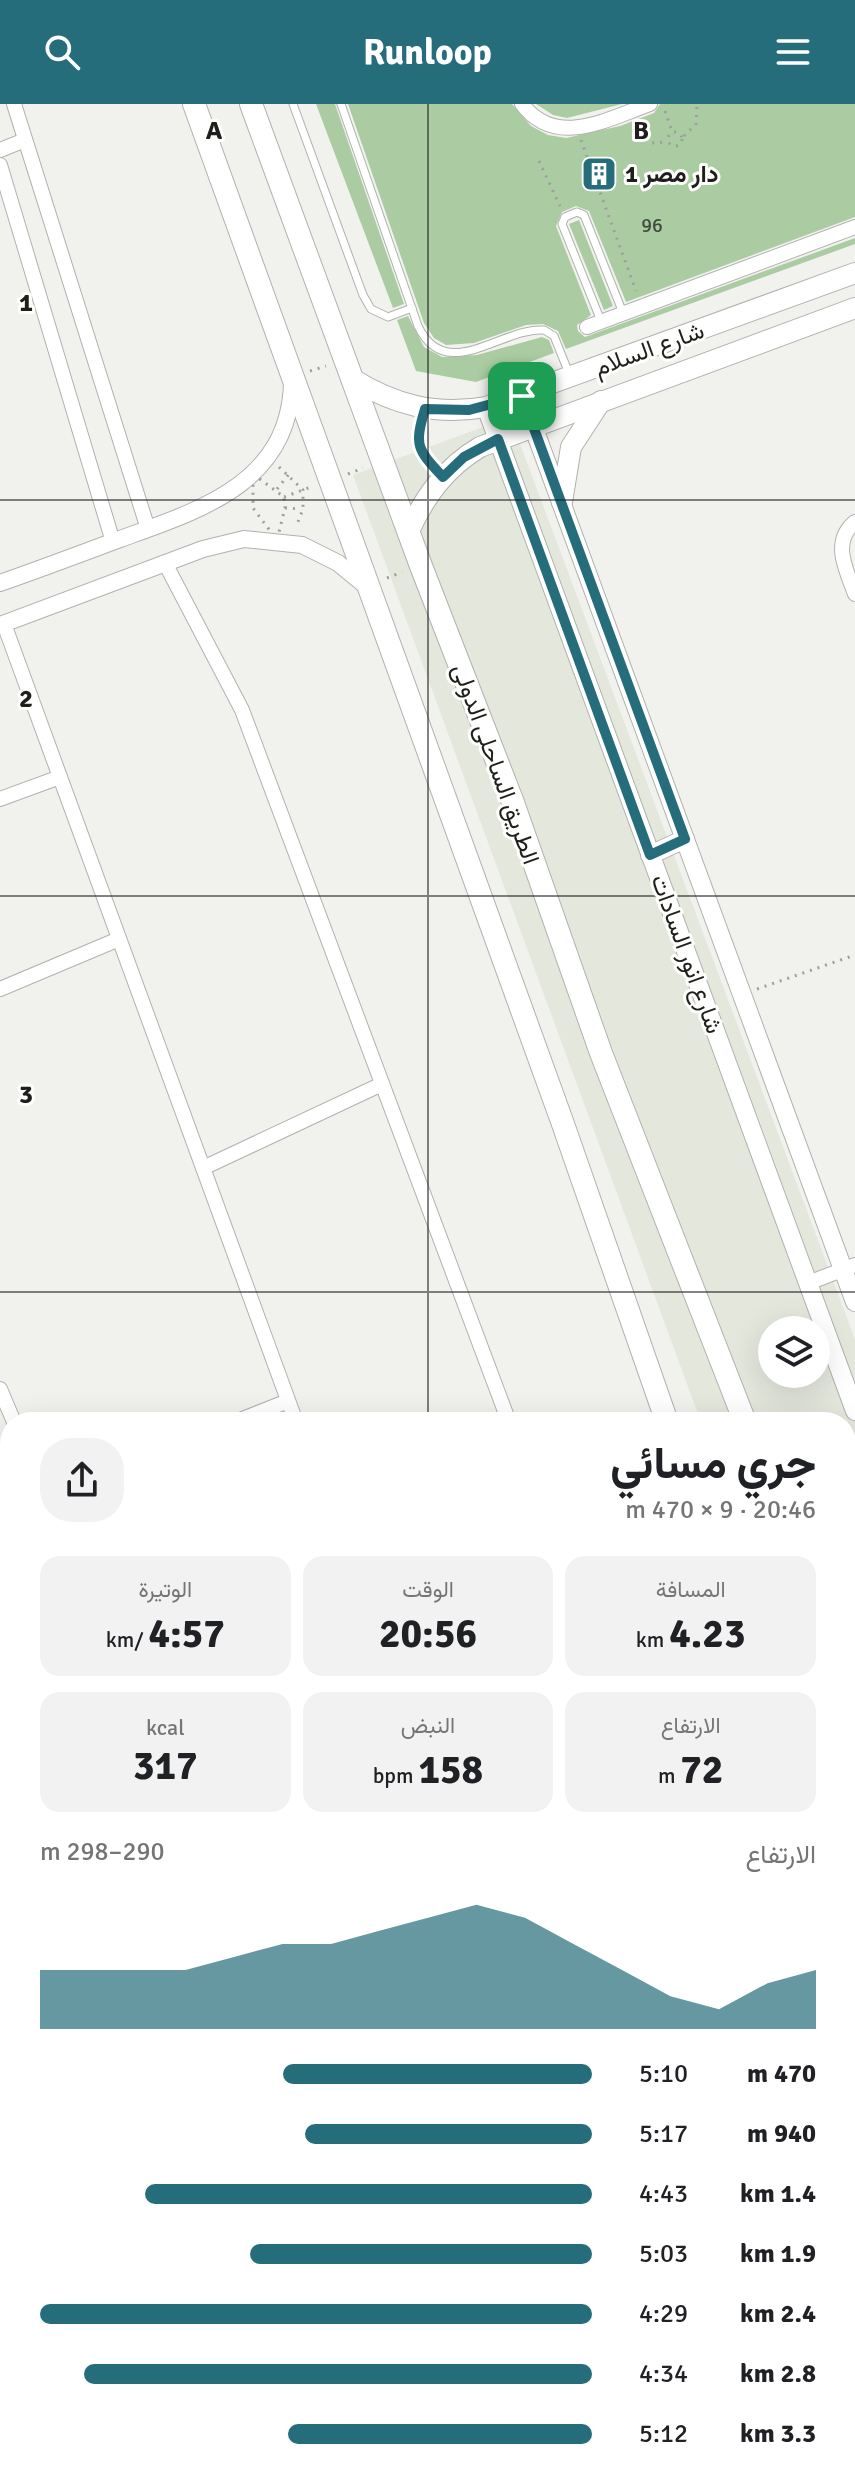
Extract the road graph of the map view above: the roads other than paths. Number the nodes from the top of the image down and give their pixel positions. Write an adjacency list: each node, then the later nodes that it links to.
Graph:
1 (14, 104): 8 (street)
2 (194, 104): 18 (highway)
3 (251, 104): 17 (highway, الطريق الساحلى الدولى)
4 (293, 104): 13 (lane)
5 (341, 104): 13 (lane)
6 (522, 104): 7 (street)
7 (650, 104)
8 (25, 140): 9 (street); 27 (street)
9 (0, 150)
10 (0, 165): 29 (street)
11 (855, 227): 15 (street)
12 (855, 273): 19 (main road, شارع السلام)
13 (412, 308): 19 (lane)
14 (855, 308): 21 (main road, شارع السلام)
15 (623, 313): 16 (street); 16 (lane)
16 (594, 324)
17 (348, 368): 22 (main road, شارع السلام); 28 (highway, الطريق الساحلى الدولى)
18 (292, 378): 27 (street); 32 (highway)
19 (571, 378): 20 (main road, شارع السلام)
20 (522, 396): 22 (main road, شارع السلام); 23 (main road, شارع انور السادات)
21 (601, 401): 23 (main road, شارع السلام); 25 (main road)
22 (486, 407): 24 (main road, شارع انور السادات)
23 (533, 426): 24 (main road, شارع السلام); 25 (main road, شارع انور السادات)
24 (498, 439): 28 (main road, شارع السلام); 38 (main road, شارع انور السادات)
25 (562, 502): 37 (main road, شارع انور السادات)
26 (855, 522): 33 (street)
27 (148, 529): 29 (street)
28 (408, 533): 54 (highway, الطريق الساحلى الدولى)
29 (113, 542): 31 (street)
30 (165, 563): 32 (street); 34 (street); 41 (street)
31 (0, 583)
32 (366, 586): 53 (highway)
33 (855, 594)
34 (2, 624): 35 (street)
35 (60, 777): 36 (street); 39 (street)
36 (0, 799)
37 (685, 839): 38 (main road); 43 (main road, شارع انور السادات)
38 (650, 855): 44 (main road, شارع انور السادات)
39 (119, 939): 40 (street); 42 (street)
40 (0, 989)
41 (382, 1084): 42 (street); 52 (street)
42 (203, 1168): 47 (street)
43 (849, 1267): 44 (street); 45 (main road, شارع انور السادات)
44 (808, 1283): 48 (main road, شارع انور السادات)
45 (855, 1302)
46 (0, 1389): 49 (street)
47 (288, 1401): 50 (street); 51 (street)
48 (855, 1411)
49 (10, 1412)
50 (260, 1412)
51 (292, 1412)
52 (505, 1412)
53 (663, 1412)
54 (741, 1412)

